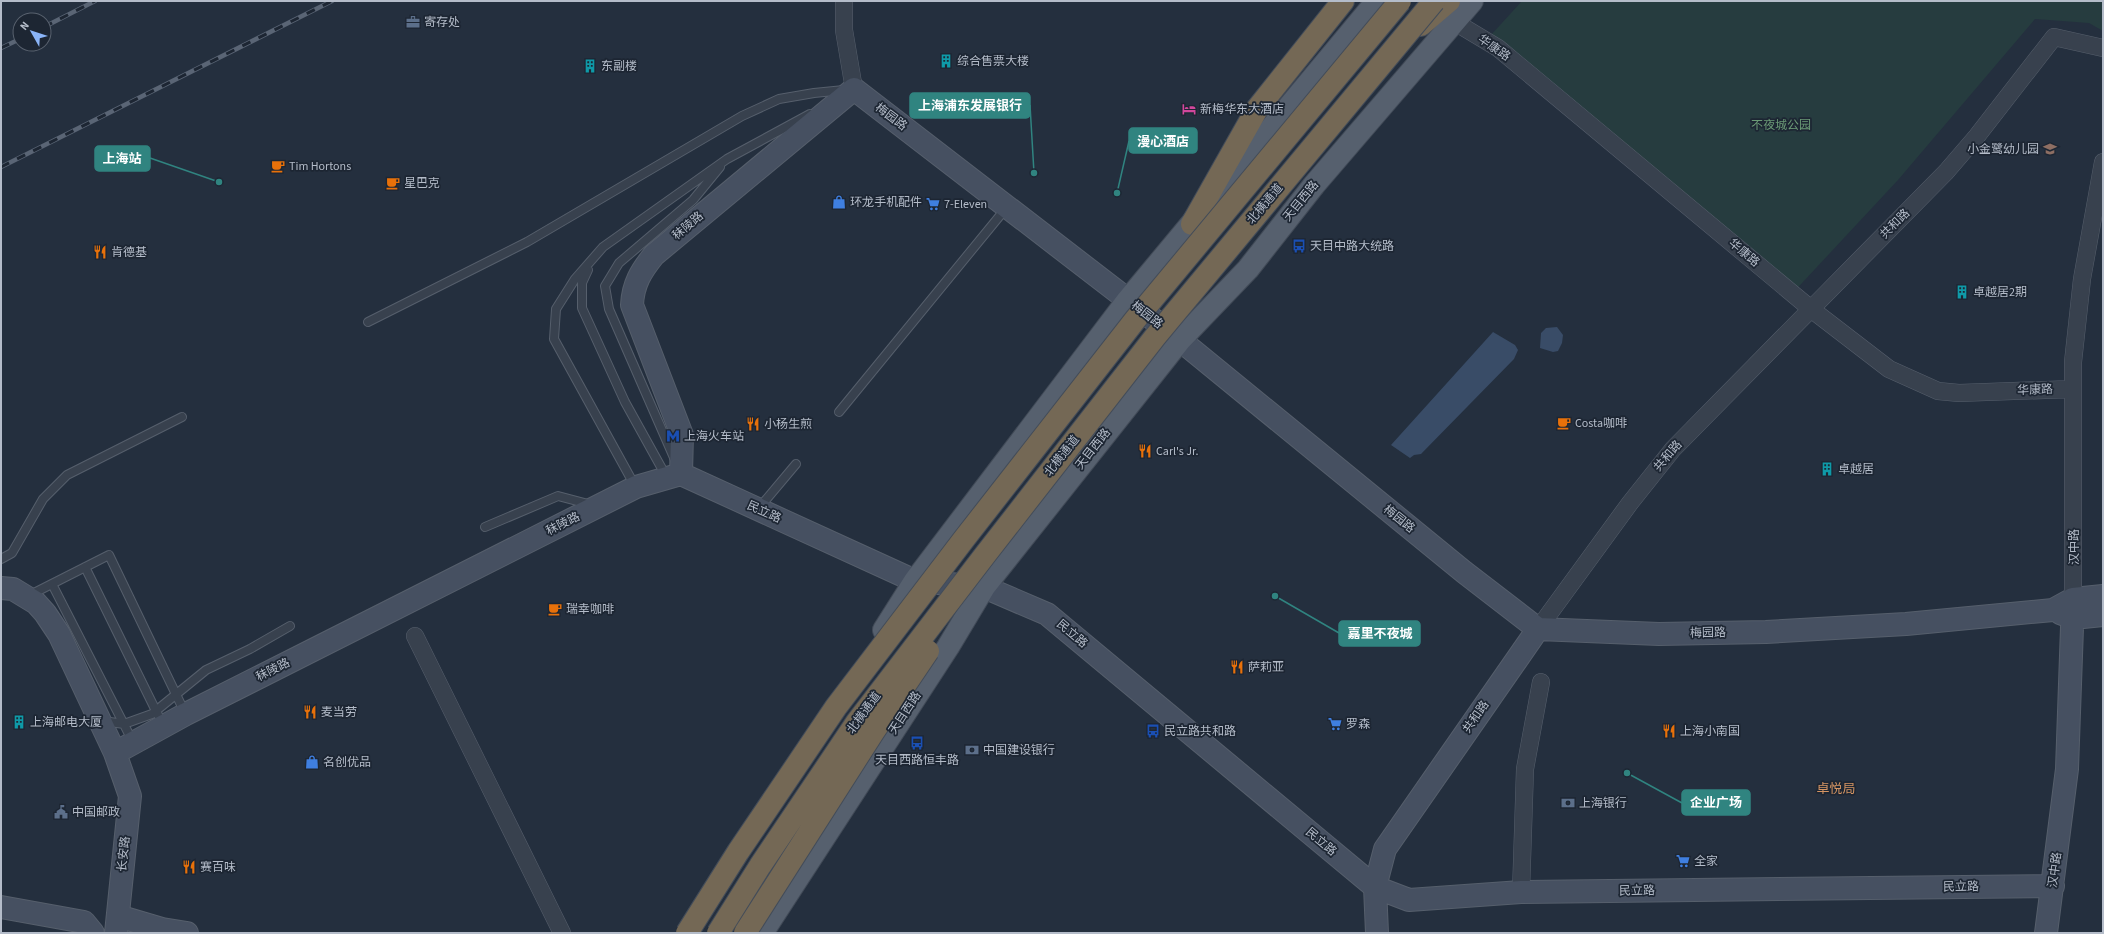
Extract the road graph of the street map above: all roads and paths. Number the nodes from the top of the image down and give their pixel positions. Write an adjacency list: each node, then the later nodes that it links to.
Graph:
1 (844, 1): 10 (street)
2 (1343, 1): 14 (highway)
3 (1376, 1): 14 (main road)
4 (1400, 1): 58 (highway, bridge)
5 (1434, 1): 8 (highway, 北横通道, bridge)
6 (1472, 1): 7 (main road, 天目西路)
7 (1451, 11): 8 (highway, bridge); 17 (street, 华康路); 19 (main road, 天目西路)
8 (1396, 47): 26 (highway, 北横通道, bridge)
9 (2103, 48): 17 (street, 共和路)
10 (854, 89): 11 (lane); 13 (street, 梅园路); 18 (lane); 24 (street, 秣陵路)
11 (727, 159): 15 (lane); 24 (lane)
12 (2103, 162): 20 (street, 汉中路)
13 (1007, 206): 16 (street, 梅园路); 21 (lane)
14 (1192, 224): 16 (main road)
15 (593, 260): 24 (lane); 25 (lane)
16 (1128, 300): 19 (street, 梅园路); 32 (main road)
17 (1811, 309): 20 (street, 华康路); 41 (street, 共和路)
18 (368, 322)
19 (1180, 340): 34 (main road, 天目西路); 41 (street, 梅园路)
20 (2072, 389): 38 (street, 汉中路)
21 (838, 412)
22 (182, 417): 30 (lane)
23 (796, 464): 28 (lane)
24 (674, 476): 25 (street, 秣陵路); 28 (street, 民立路)
25 (636, 487): 27 (street, 秣陵路)
26 (1030, 497): 60 (highway, 北横通道, bridge); 62 (highway, bridge)
27 (598, 506): 29 (lane); 45 (street, 秣陵路)
28 (758, 509): 32 (street, 民立路)
29 (485, 527)
30 (1, 559)
31 (85, 567): 33 (lane); 44 (lane); 46 (lane)
32 (915, 581): 34 (street, 民立路); 59 (main road)
33 (52, 584): 36 (lane); 48 (lane)
34 (984, 587): 51 (street, 民立路); 61 (main road); 63 (main road, 天目西路)
35 (1, 588): 36 (street)
36 (26, 596): 47 (street)
37 (2103, 596): 38 (street, 梅园路)
38 (2073, 608): 39 (street, 梅园路); 41 (street, 梅园路); 50 (street, 汉中路)
39 (2103, 615)
40 (290, 626): 44 (lane)
41 (1538, 629): 51 (street, 共和路)
42 (415, 636): 57 (street)
43 (1541, 682): 52 (street)
44 (176, 694): 45 (lane); 46 (lane)
45 (186, 714): 46 (street, 秣陵路)
46 (159, 719): 48 (lane); 49 (street, 秣陵路)
47 (100, 721): 48 (lane); 49 (street)
48 (124, 724): 49 (lane)
49 (124, 748): 54 (street, 长安路)
50 (2053, 886): 52 (street, 民立路); 65 (street, 汉中路)
51 (1375, 887): 52 (street, 民立路); 64 (street, 共和路)
52 (1521, 892)
53 (1, 907): 55 (street)
54 (117, 924): 56 (street)
55 (93, 933)
56 (187, 933)
57 (562, 933)
58 (687, 933)
59 (691, 933)
60 (718, 933)
61 (733, 933)
62 (745, 933)
63 (762, 933)
64 (1376, 933)
65 (2046, 933)

